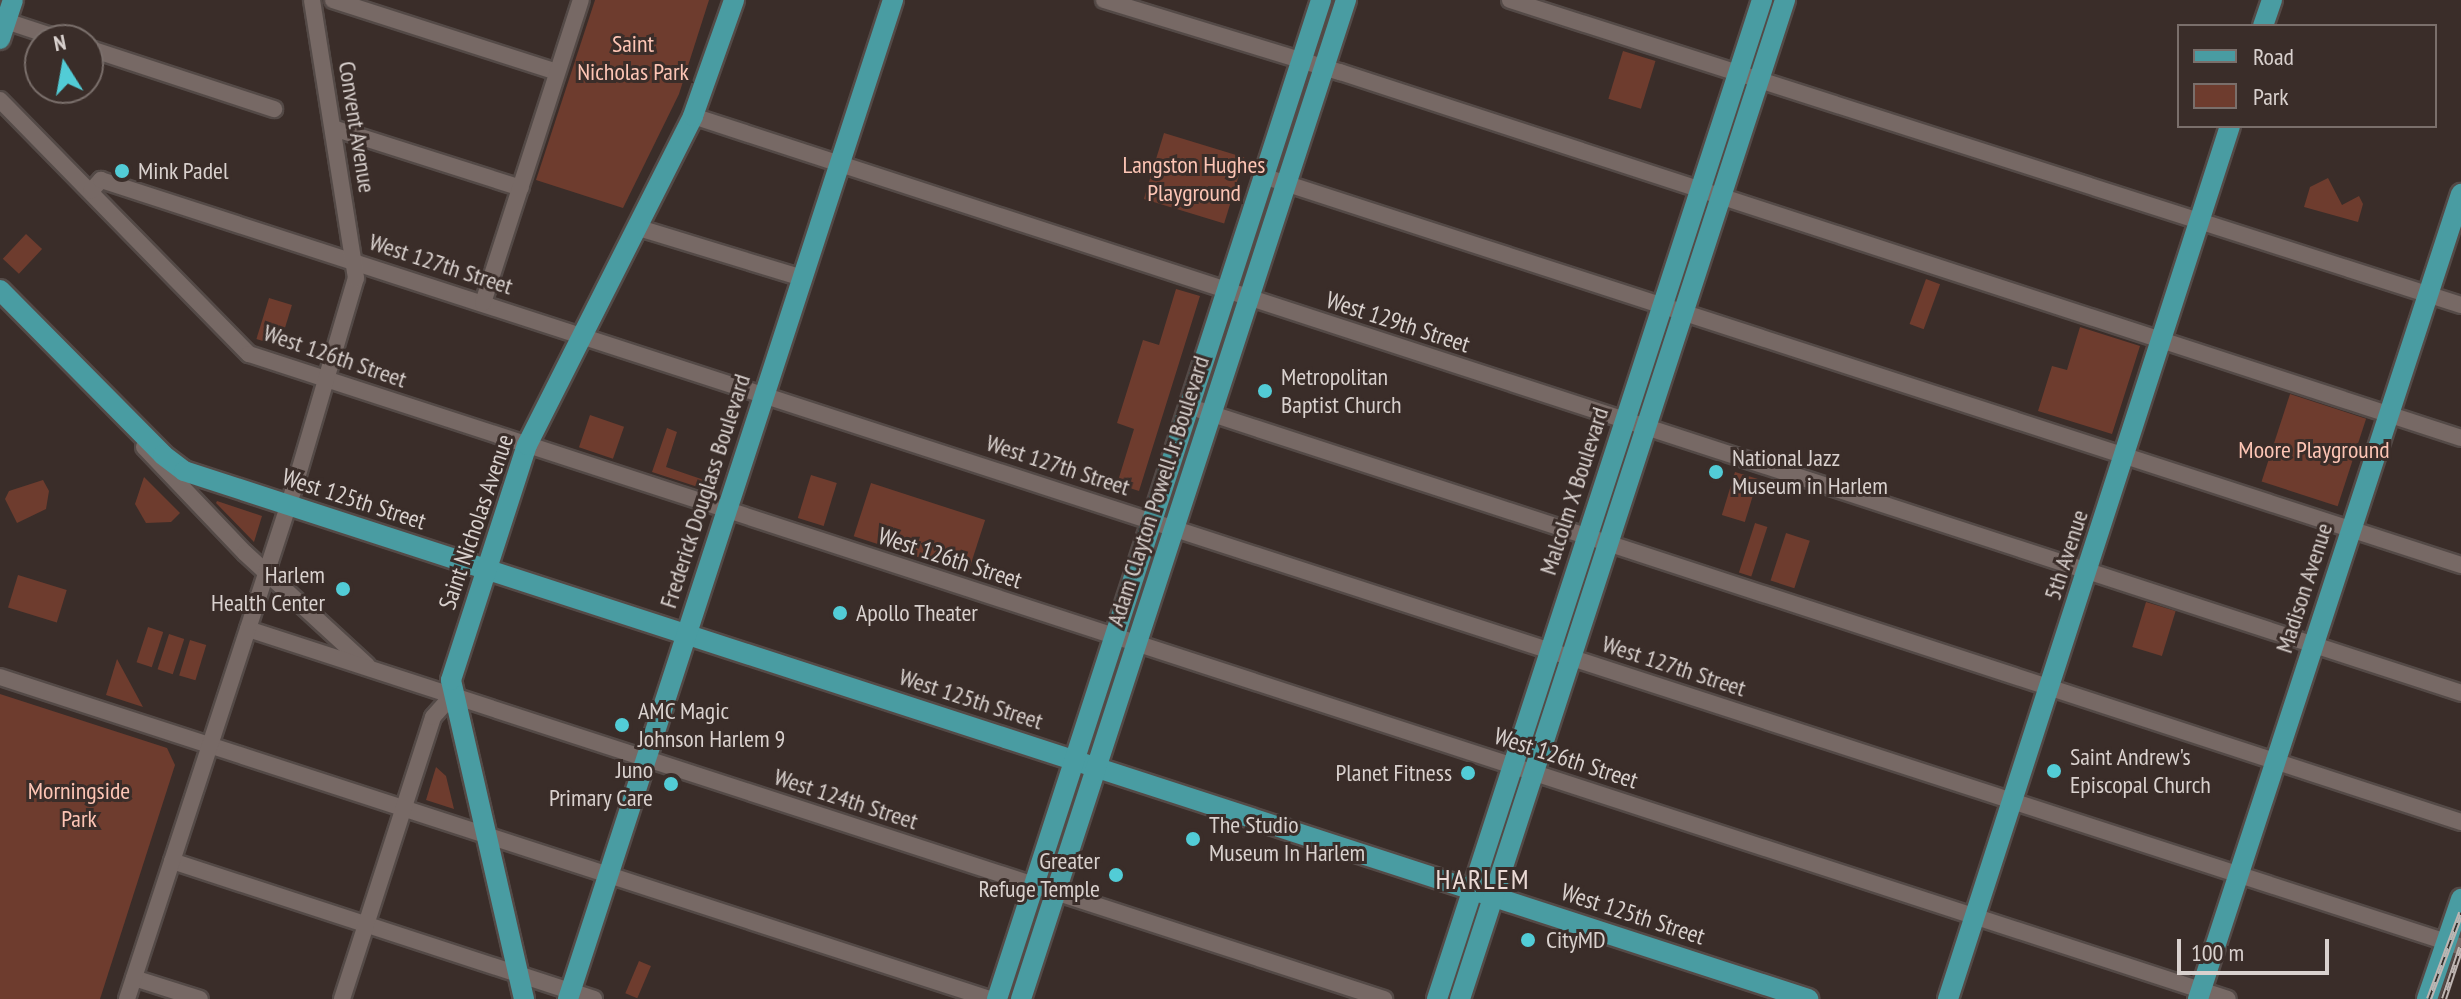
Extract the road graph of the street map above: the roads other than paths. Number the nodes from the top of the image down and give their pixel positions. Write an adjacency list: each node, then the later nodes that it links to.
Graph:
1 (13, 0): 15 (main road)
2 (312, 0): 26 (street, Convent Avenue)
3 (333, 0): 20 (street)
4 (581, 0): 20 (street)
5 (734, 0): 25 (main road, Saint Nicholas Avenue)
6 (893, 0): 28 (main road, Frederick Douglass Boulevard)
7 (1104, 0): 18 (street)
8 (1321, 0): 18 (main road, Adam Clayton Powell Jr. Boulevard)
9 (1346, 0): 19 (main road, Adam Clayton Powell Jr. Boulevard)
10 (1510, 0): 21 (street)
11 (1762, 0): 21 (main road, Malcolm X Boulevard)
12 (1785, 0): 22 (main road, Malcolm X Boulevard)
13 (2272, 0): 14 (main road)
14 (2264, 24)
15 (3, 30): 16 (street)
16 (24, 34)
17 (104, 53): 24 (street)
18 (1301, 62): 19 (street); 29 (main road, Adam Clayton Powell Jr. Boulevard)
19 (1324, 68): 30 (main road, Adam Clayton Powell Jr. Boulevard); 32 (street)
20 (557, 72): 31 (street)
21 (1738, 73): 22 (street); 32 (main road, Malcolm X Boulevard)
22 (1760, 80): 35 (main road, Malcolm X Boulevard); 36 (street)
23 (0, 100): 33 (street, West 126th Street)
24 (274, 109)
25 (693, 116): 28 (street, West 129th Street); 37 (main road, Saint Nicholas Avenue)
26 (333, 128): 31 (street); 38 (street, Convent Avenue)
27 (2229, 128): 36 (main road, 5th Avenue)
28 (840, 163): 39 (main road, Frederick Douglass Boulevard); 41 (street, West 129th Street)
29 (1263, 176): 30 (street); 41 (main road, Adam Clayton Powell Jr. Boulevard)
30 (1286, 184): 43 (main road, Adam Clayton Powell Jr. Boulevard); 46 (street)
31 (521, 188): 44 (street)
32 (1699, 190): 35 (street); 46 (main road, Malcolm X Boulevard)
33 (91, 191): 38 (street, West 127th Street); 50 (street, West 126th Street)
34 (2461, 194): 42 (main road, Madison Avenue)
35 (1722, 197): 47 (main road, Malcolm X Boulevard); 49 (street)
36 (2200, 222): 42 (street); 49 (main road, 5th Avenue)
37 (639, 228): 39 (street); 48 (main road, Saint Nicholas Avenue)
38 (355, 262): 44 (street, West 127th Street); 50 (street, Convent Avenue)
39 (803, 278): 51 (main road, Frederick Douglass Boulevard)
40 (0, 290): 56 (main road, West 125th Street)
41 (1227, 292): 43 (street, West 129th Street); 52 (main road, Adam Clayton Powell Jr. Boulevard)
42 (2427, 294): 45 (street); 54 (main road, Madison Avenue)
43 (1248, 299): 53 (main road, Adam Clayton Powell Jr. Boulevard); 55 (street, West 129th Street)
44 (483, 303): 48 (street, West 127th Street)
45 (2461, 305)
46 (1662, 306): 47 (street); 55 (main road, Malcolm X Boulevard)
47 (1685, 313): 57 (main road, Malcolm X Boulevard); 60 (street)
48 (585, 335): 51 (street, West 127th Street); 59 (main road, Saint Nicholas Avenue)
49 (2162, 341): 54 (street); 60 (main road, 5th Avenue)
50 (325, 379): 59 (street, West 126th Street); 61 (street, Convent Avenue)
51 (765, 393): 62 (main road, Frederick Douglass Boulevard); 63 (street, West 127th Street)
52 (1189, 406): 53 (street); 63 (main road, Adam Clayton Powell Jr. Boulevard)
53 (1211, 414): 64 (main road, Adam Clayton Powell Jr. Boulevard); 66 (street)
54 (2388, 414): 58 (street); 65 (main road, Madison Avenue)
55 (1624, 420): 57 (street, West 129th Street); 66 (main road, Malcolm X Boulevard)
56 (131, 425): 61 (main road, West 125th Street); 70 (street, West 125th Street)
57 (1647, 428): 67 (main road, Malcolm X Boulevard); 71 (street, West 129th Street)
58 (2461, 438)
59 (527, 445): 62 (street, West 126th Street); 69 (main road, Saint Nicholas Avenue)
60 (2125, 455): 65 (street); 71 (main road, 5th Avenue)
61 (288, 505): 69 (main road, West 125th Street); 70 (street, Convent Avenue)
62 (727, 510): 73 (main road, Frederick Douglass Boulevard); 74 (street, West 126th Street)
63 (1151, 521): 64 (street, West 127th Street); 74 (main road, Adam Clayton Powell Jr. Boulevard)
64 (1174, 529): 75 (main road, Adam Clayton Powell Jr. Boulevard); 77 (street, West 127th Street)
65 (2350, 529): 68 (street); 76 (main road, Madison Avenue)
66 (1587, 536): 67 (street); 77 (main road, Malcolm X Boulevard)
67 (1610, 543): 78 (main road, Malcolm X Boulevard); 81 (street)
68 (2461, 565)
69 (487, 570): 73 (main road, West 125th Street); 83 (main road, Saint Nicholas Avenue)
70 (266, 571): 72 (street, Convent Avenue); 79 (street, West 125th Street)
71 (2088, 571): 76 (street, West 129th Street); 81 (main road, 5th Avenue)
72 (248, 629): 79 (street, West 124th Street); 84 (street, Convent Avenue)
73 (685, 634): 85 (main road, Frederick Douglass Boulevard); 86 (main road, West 125th Street)
74 (1113, 635): 75 (street, West 126th Street); 86 (main road, Adam Clayton Powell Jr. Boulevard)
75 (1135, 643): 88 (street, West 126th Street); 89 (main road, Adam Clayton Powell Jr. Boulevard)
76 (2313, 644): 82 (street, West 129th Street); 87 (main road, Madison Avenue)
77 (1550, 651): 78 (street, West 127th Street); 88 (main road, Malcolm X Boulevard)
78 (1571, 658): 90 (main road, Malcolm X Boulevard); 91 (street, West 127th Street)
79 (371, 669): 83 (street, West 124th Street)
80 (0, 677): 84 (street)
81 (2051, 686): 87 (street); 91 (main road, 5th Avenue)
82 (2461, 693)
83 (452, 696): 85 (street, West 124th Street); 92 (street); 94 (main road, Saint Nicholas Avenue)
84 (209, 746): 92 (street); 95 (street, Convent Avenue)
85 (644, 758): 96 (main road, Frederick Douglass Boulevard); 98 (street, West 124th Street)
86 (1074, 760): 89 (main road, West 125th Street); 98 (main road, Adam Clayton Powell Jr. Boulevard)
87 (2275, 761): 93 (street); 97 (main road, Madison Avenue)
88 (1512, 766): 90 (street, West 126th Street); 99 (main road, Malcolm X Boulevard)
89 (1096, 767): 99 (main road, West 125th Street); 100 (main road, Adam Clayton Powell Jr. Boulevard)
90 (1533, 772): 101 (main road, Malcolm X Boulevard); 103 (street, West 126th Street)
91 (2013, 801): 97 (street, West 127th Street); 103 (main road, 5th Avenue)
92 (404, 808): 94 (street); 104 (street)
93 (2461, 822)
94 (484, 835): 96 (street); 106 (main road, Saint Nicholas Avenue)
95 (172, 861): 104 (street); 107 (street, Convent Avenue)
96 (607, 875): 108 (main road, Frederick Douglass Boulevard); 115 (street)
97 (2238, 875): 105 (street, West 127th Street); 109 (main road, Madison Avenue)
98 (1033, 885): 100 (street, West 124th Street); 116 (main road, Adam Clayton Powell Jr. Boulevard)
99 (1471, 890): 101 (main road, West 125th Street); 119 (main road, Malcolm X Boulevard)
100 (1055, 892): 117 (main road, Adam Clayton Powell Jr. Boulevard); 118 (street, West 124th Street)
101 (1493, 896): 120 (main road, Malcolm X Boulevard); 121 (main road, West 125th Street)
102 (2461, 899): 105 (main road)
103 (1975, 916): 109 (street, West 126th Street); 122 (main road, 5th Avenue)
104 (364, 924): 106 (street); 112 (street)
105 (2454, 944): 124 (main road)
106 (518, 974): 108 (street); 113 (main road, Saint Nicholas Avenue)
107 (134, 978): 110 (street, Convent Avenue); 111 (street)
108 (569, 995): 114 (street)
109 (2199, 995): 123 (street, West 126th Street)
110 (127, 999)
111 (200, 999)
112 (342, 999)
113 (524, 999)
114 (594, 999)
115 (990, 999)
116 (997, 999)
117 (1021, 999)
118 (1384, 999)
119 (1437, 999)
120 (1460, 999)
121 (1808, 999)
122 (1948, 999)
123 (2228, 999)
124 (2427, 999)

